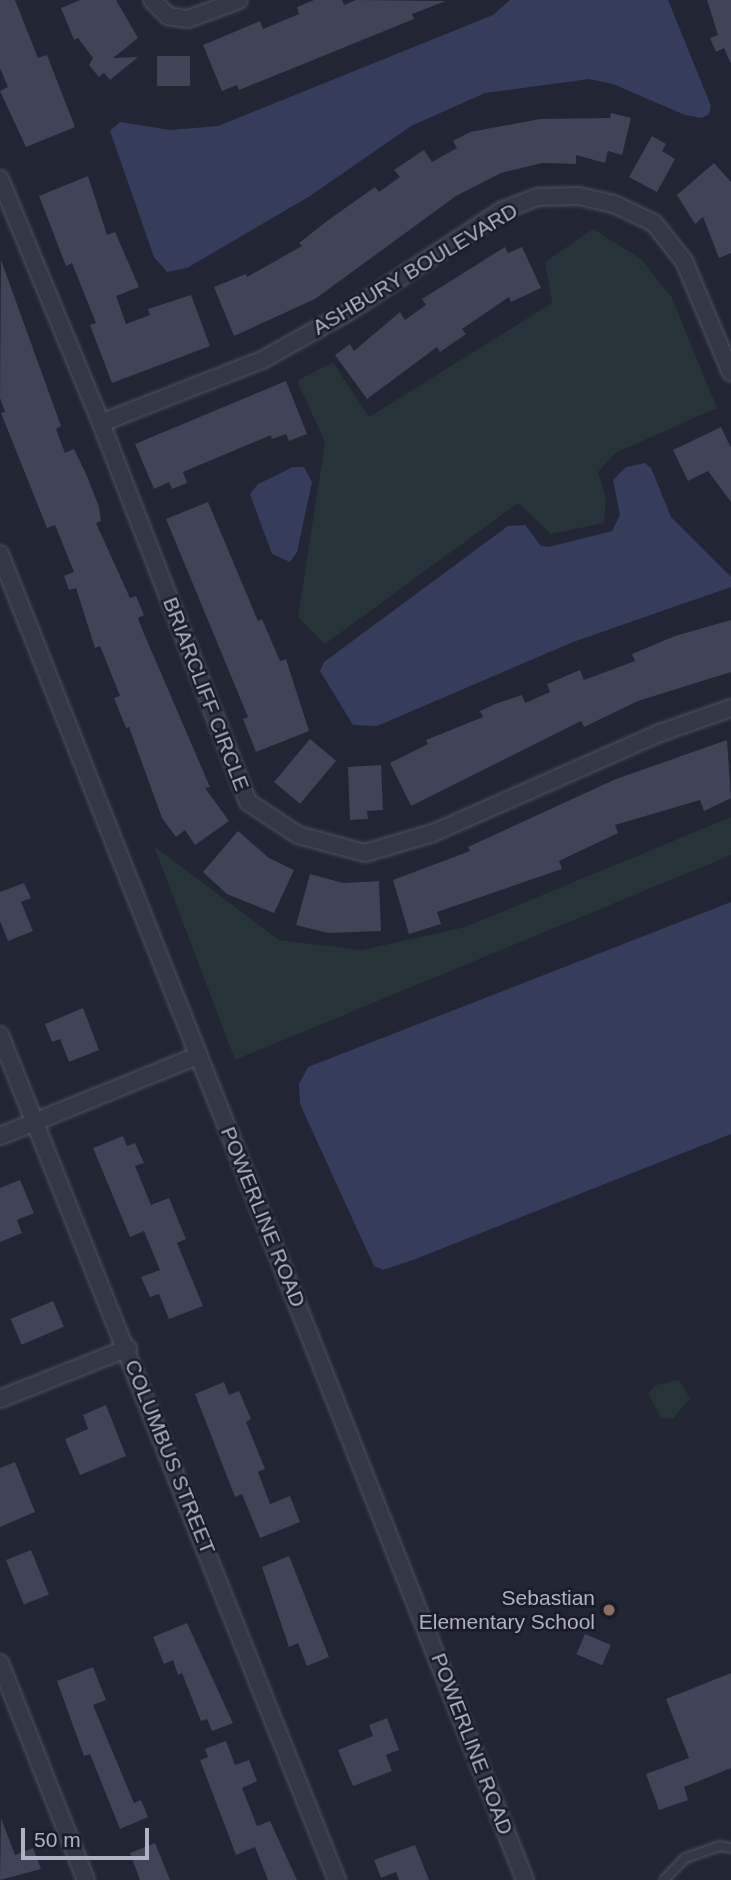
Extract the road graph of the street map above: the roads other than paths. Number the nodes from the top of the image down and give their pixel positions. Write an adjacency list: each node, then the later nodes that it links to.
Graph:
1 (152, 0): 2 (street)
2 (239, 0)
3 (0, 179): 5 (street, BRIARCLIFF CIRCLE)
4 (731, 373): 5 (street, ASHBURY BOULEVARD)
5 (101, 423): 7 (street, BRIARCLIFF CIRCLE)
6 (0, 554): 9 (street, POWERLINE ROAD)
7 (731, 708)
8 (0, 1035): 10 (street, COLUMBUS STREET)
9 (197, 1056): 10 (street); 18 (street, POWERLINE ROAD)
10 (34, 1122): 11 (street); 12 (street, COLUMBUS STREET)
11 (0, 1136)
12 (128, 1348): 13 (street); 17 (street, COLUMBUS STREET)
13 (0, 1399)
14 (0, 1663): 16 (street)
15 (731, 1847): 19 (lane)
16 (86, 1880)
17 (337, 1880)
18 (526, 1880)
19 (664, 1880)

